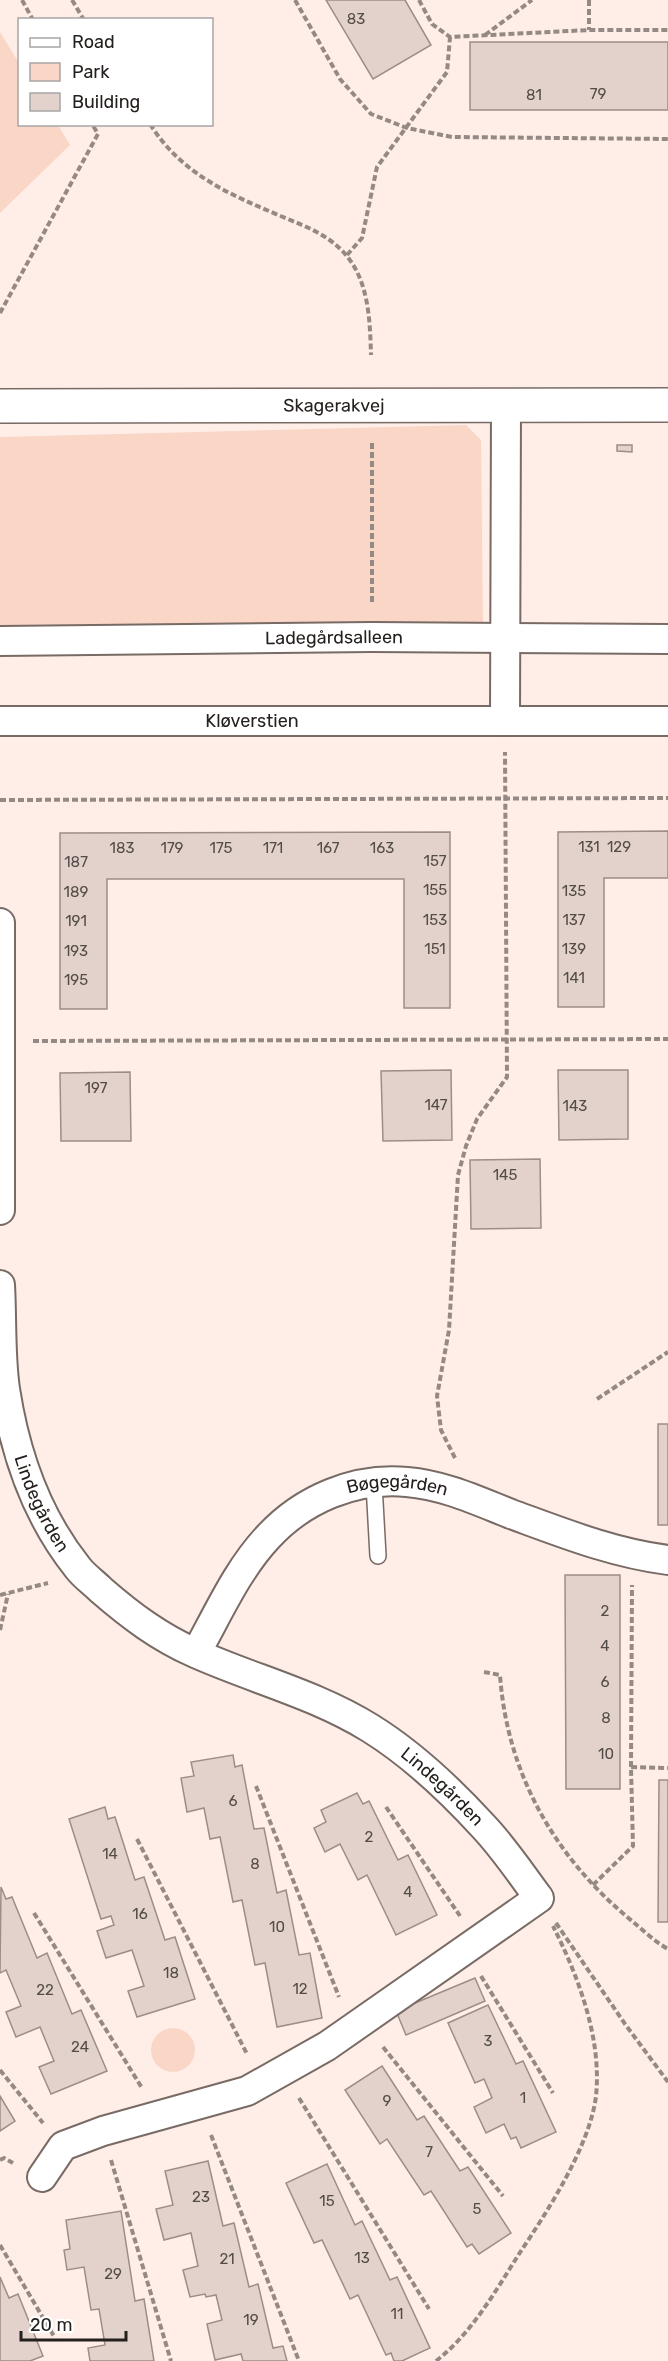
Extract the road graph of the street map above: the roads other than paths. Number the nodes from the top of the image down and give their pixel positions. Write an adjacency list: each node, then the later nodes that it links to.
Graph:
1 (668, 405): 3 (street, Skagerakvej)
2 (0, 406): 3 (street, Skagerakvej)
3 (506, 406): 4 (street)
4 (504, 638): 5 (street, Ladegårdsalleen); 6 (street, Ladegårdsalleen); 7 (street)
5 (668, 639)
6 (0, 641)
7 (505, 721): 8 (street, Kløverstien); 9 (street, Kløverstien)
8 (668, 721)
9 (0, 722)
10 (0, 923): 11 (street)
11 (1, 1041): 12 (street)
12 (0, 1209)
13 (0, 1285): 17 (street, Lindegården)
14 (374, 1484): 15 (lane); 16 (street, Bøgegården); 17 (street, Bøgegården)
15 (378, 1556)
16 (668, 1560)
17 (196, 1653): 18 (street, Lindegården)
18 (42, 2177)

